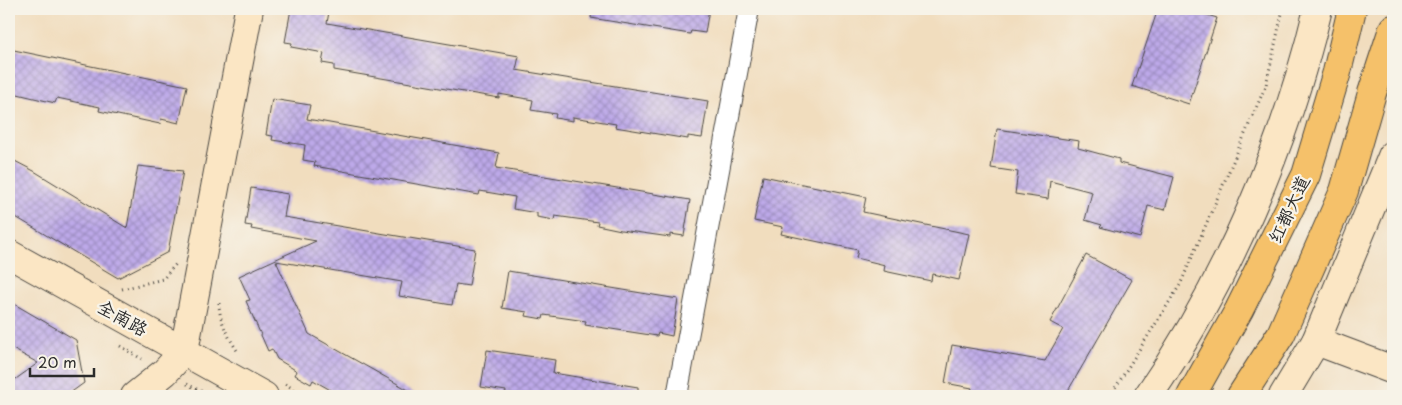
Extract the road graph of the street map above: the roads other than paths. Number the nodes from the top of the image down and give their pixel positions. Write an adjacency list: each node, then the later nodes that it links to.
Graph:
1 (249, 9): 9 (street)
2 (749, 9): 13 (street)
3 (1318, 9): 14 (street)
4 (1352, 9): 15 (main road, 红都大道)
5 (1393, 29): 16 (main road)
6 (1393, 154): 8 (street)
7 (9, 254): 9 (street, 全南路)
8 (1316, 341): 10 (street); 17 (street)
9 (184, 351): 11 (street, 全南路); 12 (street)
10 (1393, 370)
11 (273, 389)
12 (136, 396)
13 (677, 396)
14 (1148, 396)
15 (1191, 396)
16 (1241, 396)
17 (1283, 396)

